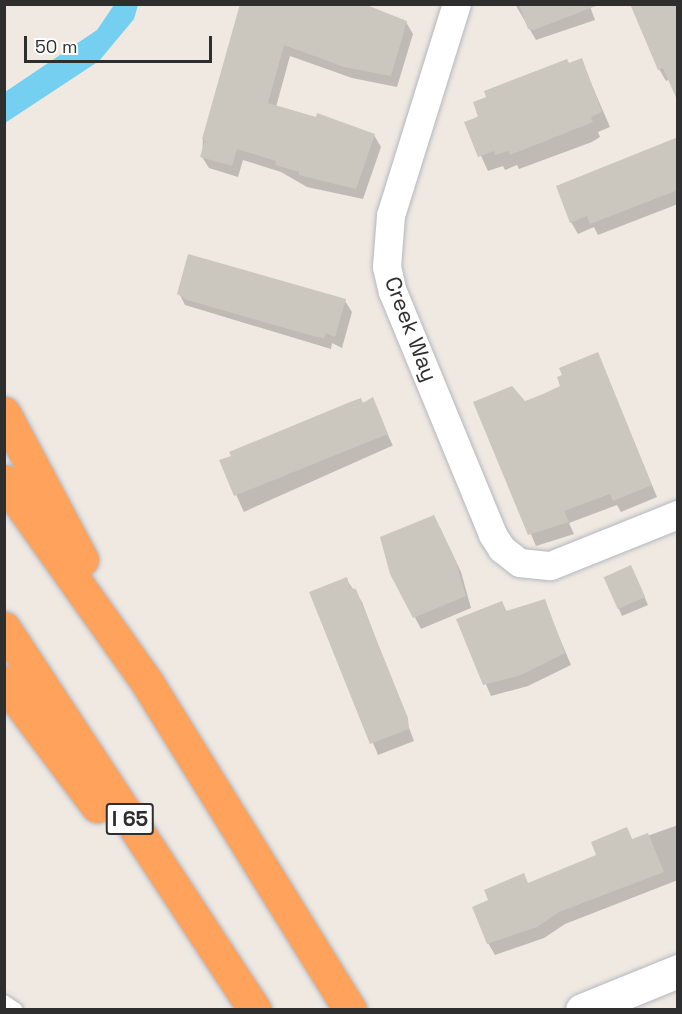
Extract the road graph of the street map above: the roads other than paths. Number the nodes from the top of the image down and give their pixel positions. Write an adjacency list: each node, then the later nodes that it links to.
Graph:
1 (457, 4): 4 (street, Creek Way)
2 (4, 413): 7 (highway)
3 (4, 481): 7 (highway)
4 (678, 515)
5 (4, 628): 12 (highway, I 65)
6 (4, 682): 11 (highway)
7 (148, 684): 13 (highway)
8 (678, 971): 14 (main road)
9 (4, 1002): 10 (lane)
10 (16, 1010)
11 (249, 1010)
12 (255, 1010)
13 (350, 1010)
14 (582, 1010)

